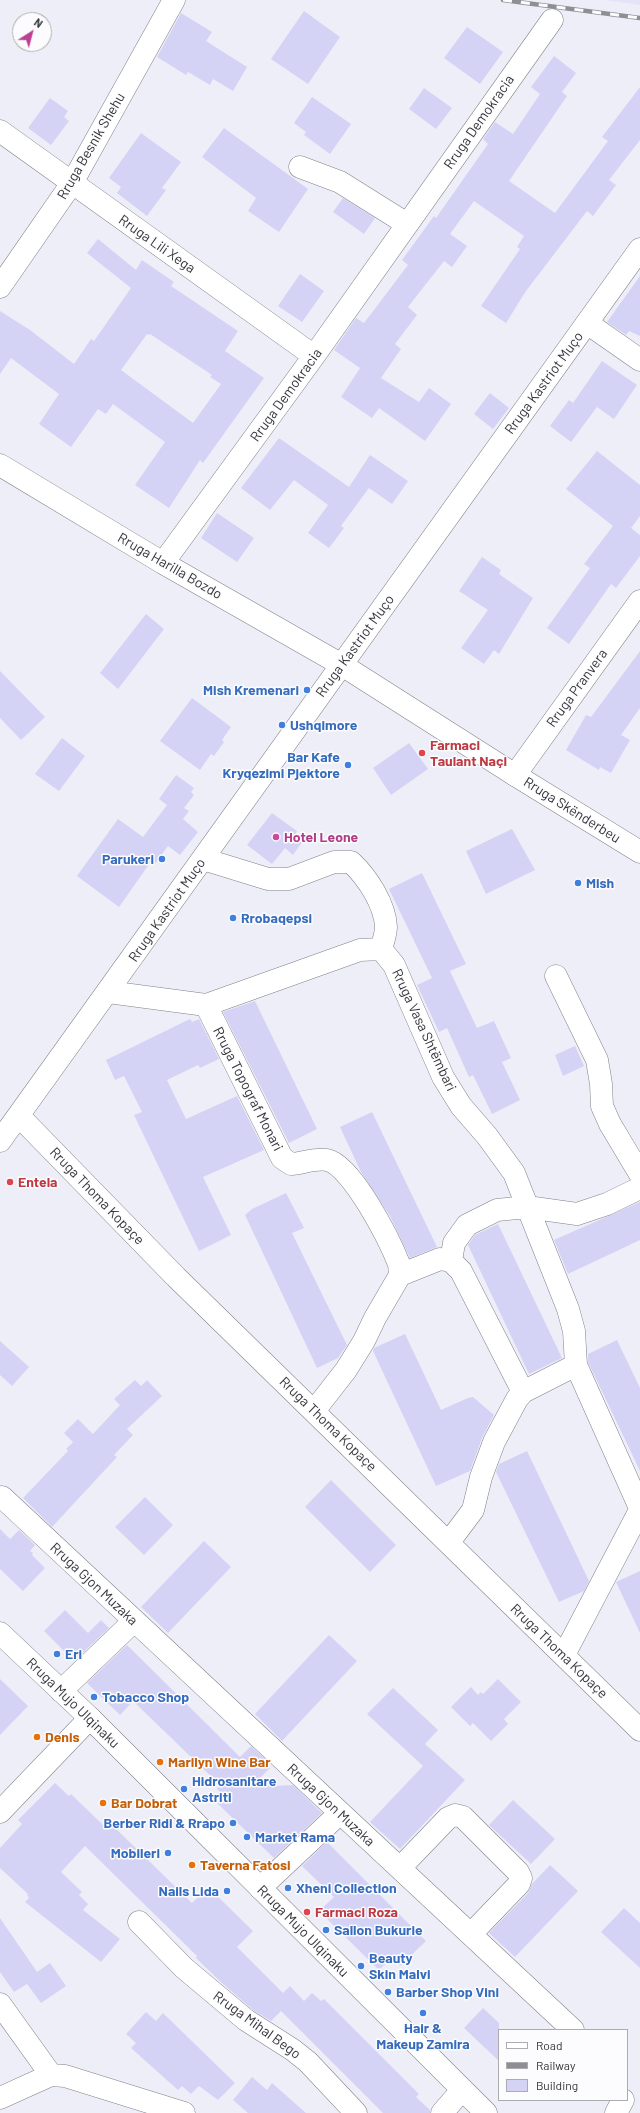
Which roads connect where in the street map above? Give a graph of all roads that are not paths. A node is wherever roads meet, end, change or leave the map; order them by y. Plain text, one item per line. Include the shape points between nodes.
1 (174, 0) edge
2 (552, 20) dead end
3 (0, 131) edge
4 (300, 167) dead end
5 (72, 183) junction
6 (407, 224) junction
7 (640, 249) edge
8 (0, 287) edge
9 (587, 323) junction
10 (314, 356) junction
11 (640, 360) edge
12 (0, 465) edge
13 (163, 564) junction
14 (640, 601) edge
15 (342, 664) junction
16 (515, 775) junction
17 (640, 852) edge
18 (203, 859) junction
19 (381, 949) junction
20 (556, 976) dead end
21 (108, 992) junction
22 (206, 1005) junction
23 (18, 1116) junction
24 (0, 1141) edge
25 (640, 1174) edge
26 (640, 1188) edge
27 (527, 1207) junction
28 (451, 1262) junction
29 (400, 1275) junction
30 (576, 1365) junction
31 (523, 1392) junction
32 (314, 1411) junction
33 (2, 1498) dead end
34 (640, 1509) edge
35 (449, 1542) junction
36 (134, 1621) junction
37 (0, 1633) edge
38 (564, 1655) junction
39 (61, 1690) junction
40 (90, 1718) junction
41 (640, 1730) edge
42 (0, 1812) edge
43 (340, 1813) junction
44 (400, 1868) junction
45 (260, 1888) junction
46 (138, 1922) dead end
47 (471, 1934) junction
48 (0, 2004) edge
49 (572, 2029) edge
50 (51, 2075) junction
51 (462, 2090) junction
52 (0, 2098) edge
53 (622, 2101) edge
54 (184, 2113) edge
55 (356, 2113) edge
56 (442, 2113) edge
57 (486, 2113) edge
58 (616, 2113) edge

1 - 5 street, Rruga Besnik Shehu
2 - 6 street, Rruga Demokracia
3 - 5 street, Rruga Lili Xega
4 - 6 street via 340,182
5 - 8 street, Rruga Besnik Shehu
5 - 10 street, Rruga Lili Xega
6 - 10 street, Rruga Demokracia
7 - 9 street, Rruga Kastriot Muço
9 - 11 street
9 - 15 street, Rruga Kastriot Muço
10 - 13 street, Rruga Demokracia
12 - 13 street, Rruga Harilla Bozdo
13 - 15 street, Rruga Harilla Bozdo
14 - 16 street, Rruga Pranvera
15 - 16 street, Rruga Skënderbeu
15 - 18 street, Rruga Kastriot Muço
16 - 17 street, Rruga Skënderbeu
18 - 19 street via 268,880 289,879 334,862 351,862 363,874 383,911 386,928
18 - 21 street, Rruga Kastriot Muço
19 - 22 street via 360,950
19 - 27 street, Rruga Vasa Shtëmbari via 394,965 443,1077 461,1106 514,1173
20 - 25 street via 597,1060 602,1106
21 - 22 street
21 - 23 street, Rruga Kastriot Muço
22 - 29 street, Rruga Topograf Monari via 282,1158 291,1164 315,1159 329,1160 345,1172 372,1211 399,1264
23 - 24 street, Rruga Kastriot Muço
23 - 32 street, Rruga Thoma Kopaçe via 100,1201
26 - 27 street via 607,1204 577,1214
27 - 28 street via 497,1210 467,1225 454,1243
27 - 30 street, Rruga Vasa Shtëmbari via 568,1309 574,1331
28 - 29 street via 440,1259
28 - 31 street via 461,1271
29 - 32 street via 346,1370
30 - 31 street
30 - 34 street, Rruga Vasa Shtëmbari
31 - 35 street via 494,1442 473,1510
32 - 35 street, Rruga Thoma Kopaçe
33 - 36 street, Rruga Gjon Muzaka
34 - 38 street, Rruga Vasa Shtëmbari
35 - 38 street, Rruga Thoma Kopaçe
36 - 39 street
36 - 43 street, Rruga Gjon Muzaka
37 - 39 street, Rruga Mujo Ulqinaku
38 - 41 street, Rruga Thoma Kopaçe
39 - 40 street, Rruga Mujo Ulqinaku
40 - 42 street
40 - 45 street, Rruga Mujo Ulqinaku
43 - 44 street, Rruga Gjon Muzaka
43 - 45 street
44 - 47 street, Rruga Gjon Muzaka
44 - 47 street via 448,1818 454,1815 463,1817 521,1878 519,1884
45 - 51 street, Rruga Mujo Ulqinaku
46 - 55 street, Rruga Mihal Bego via 184,1968 246,2020 308,2062
47 - 49 street, Rruga Gjon Muzaka
48 - 50 street
50 - 52 street
50 - 54 street via 83,2081
51 - 56 street
51 - 57 street, Rruga Mujo Ulqinaku
53 - 58 street

